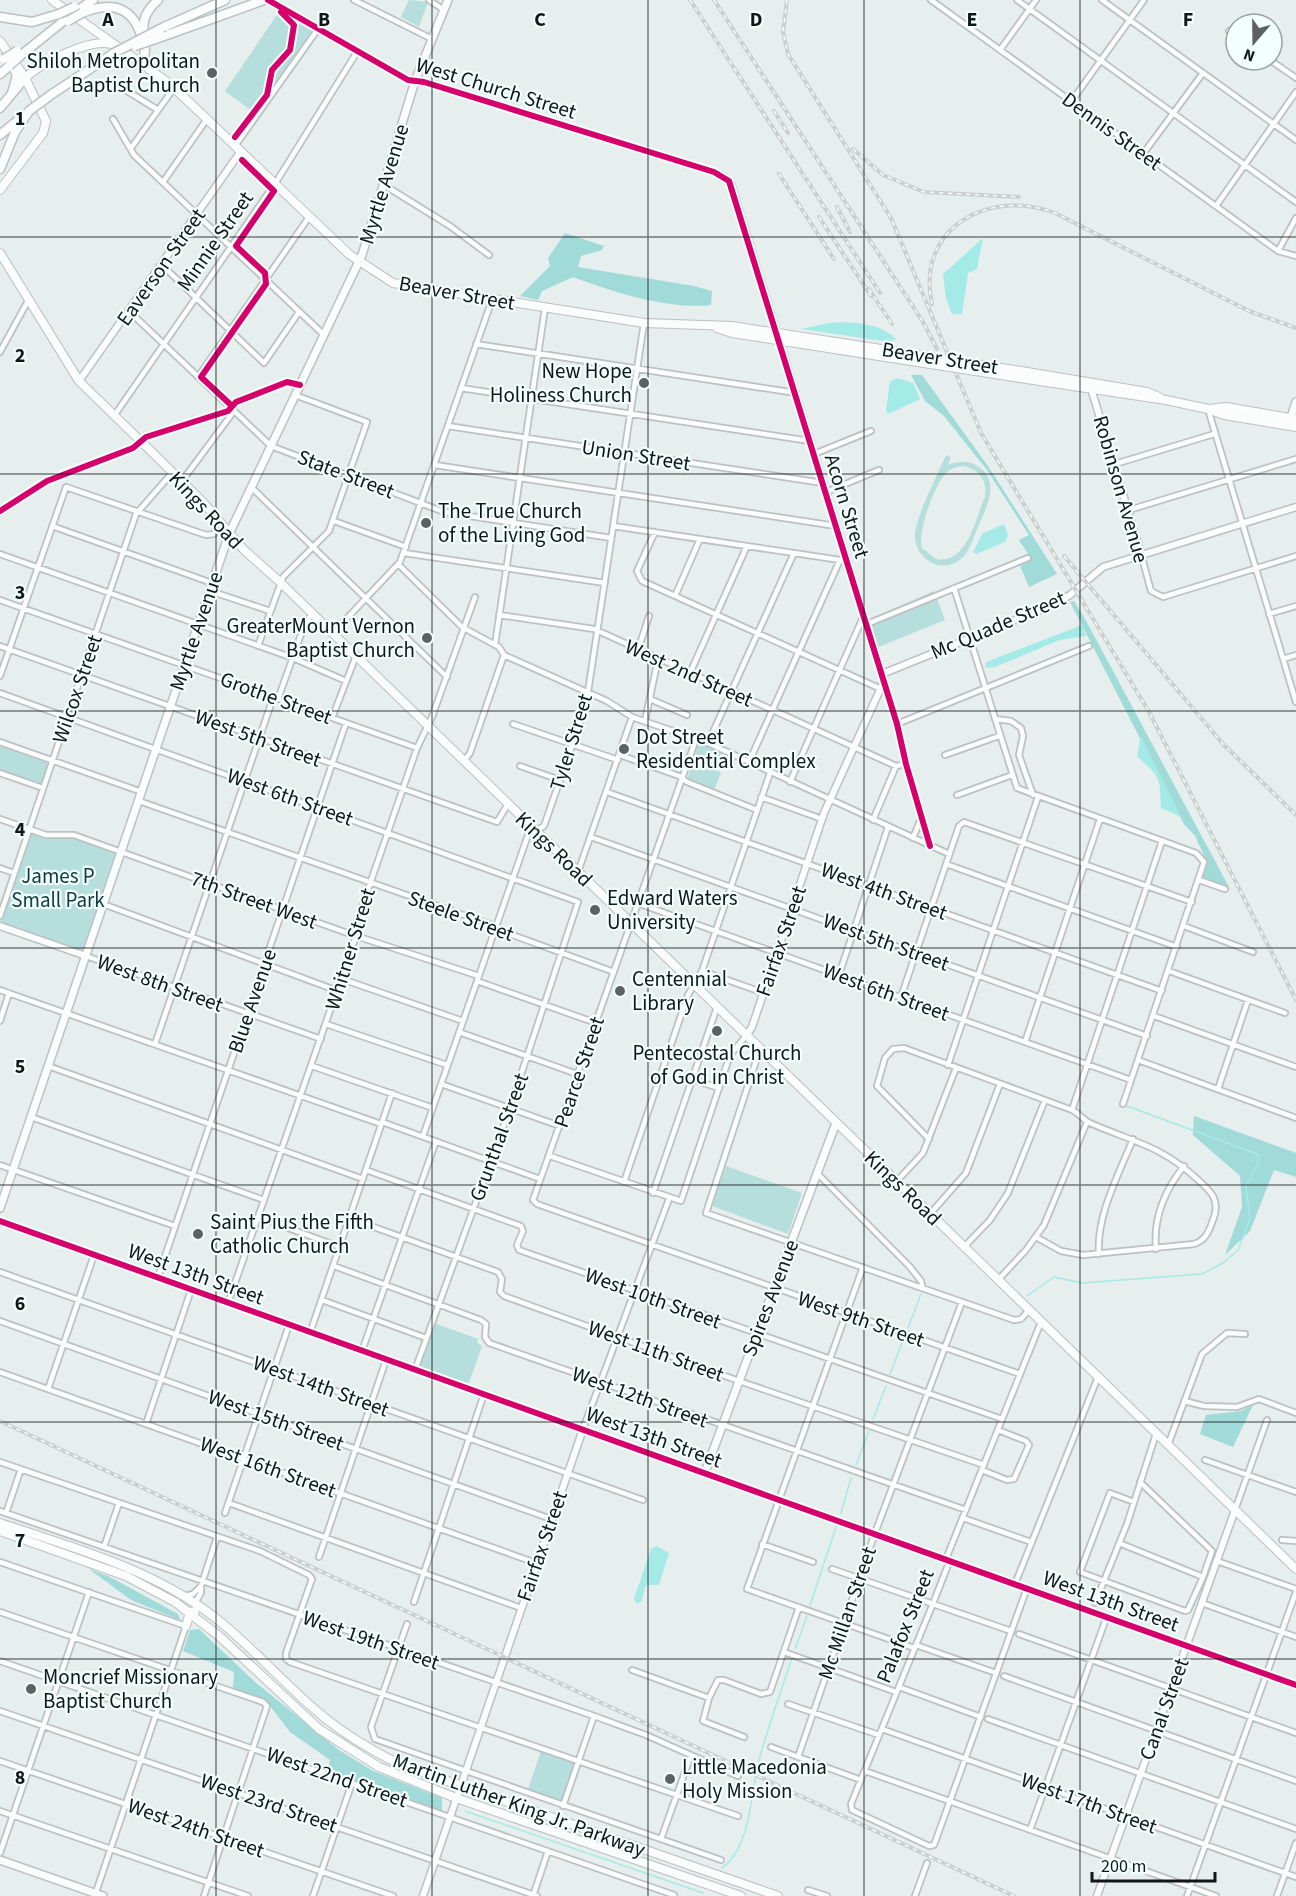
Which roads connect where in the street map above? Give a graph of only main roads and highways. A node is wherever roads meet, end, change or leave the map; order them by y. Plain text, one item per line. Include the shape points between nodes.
1 (52, 0) edge
2 (91, 0) edge
3 (158, 0) edge
4 (225, 0) edge
5 (268, 0) edge
6 (448, 0) edge
7 (78, 10) junction
8 (0, 17) edge
9 (64, 18) junction
10 (164, 31) junction
11 (0, 41) edge
12 (143, 42) junction
13 (112, 52) junction
14 (19, 53) junction
15 (5, 60) edge
16 (143, 65) junction
17 (0, 74) edge
18 (26, 78) junction
19 (12, 93) junction
20 (0, 108) edge
21 (29, 111) junction
22 (0, 135) edge
23 (0, 169) edge
24 (0, 190) edge
25 (0, 246) edge
26 (0, 253) edge
27 (359, 263) junction
28 (10, 267) junction
29 (1296, 402) edge
30 (1293, 422) edge
31 (229, 534) junction
32 (836, 1123) junction
33 (0, 1208) edge
34 (705, 1473) road end
35 (0, 1523) edge
36 (0, 1532) edge
37 (1296, 1569) edge
38 (142, 1584) junction
39 (195, 1603) junction
40 (190, 1612) junction
41 (205, 1623) junction
42 (223, 1624) junction
43 (0, 1860) edge
44 (95, 1895) edge
45 (103, 1896) edge
46 (741, 1896) edge
47 (778, 1896) edge

1 - 13 main road, Beaver Street
2 - 7 highway
3 - 12 highway via 144,19
4 - 10 highway
5 - 10 highway
6 - 27 main road, Myrtle Avenue via 415,81
7 - 9 highway, bridge
7 - 12 highway via 103,5 120,8 134,19
8 - 9 highway via 32,22
9 - 14 highway
9 - 14 highway
10 - 13 highway, bridge
11 - 15 main road
12 - 16 highway
13 - 16 main road, Beaver Street
13 - 18 main road via 104,42 89,44
13 - 21 highway, bridge
14 - 15 highway, bridge
15 - 17 highway
15 - 18 main road
15 - 19 highway via 17,76
16 - 27 main road, Beaver Street via 174,88
18 - 19 highway
18 - 24 main road via 45,114 46,127
19 - 20 highway
21 - 22 highway
21 - 23 highway
25 - 28 main road
26 - 28 main road, Kings Road
27 - 30 main road, Beaver Street, bridge via 402,286 644,323 732,326 778,337 1090,386 1224,415
27 - 31 main road, Myrtle Avenue
28 - 31 main road, Kings Road via 79,381 209,509
29 - 30 main road
31 - 32 main road, Kings Road
31 - 33 main road, Myrtle Avenue
32 - 34 main road, Spires Avenue
32 - 37 main road, Kings Road
35 - 39 main road, Martin Luther King Jr. Parkway via 119,1564
36 - 38 main road, Martin Luther King Jr. Parkway
38 - 39 main road via 186,1603
38 - 40 main road, Martin Luther King Jr. Parkway
39 - 42 main road, Martin Luther King Jr. Parkway
40 - 41 main road, Martin Luther King Jr. Parkway
40 - 41 main road via 186,1626
40 - 42 main road
41 - 46 main road, Martin Luther King Jr. Parkway via 305,1717 333,1739 391,1773
42 - 47 main road, Martin Luther King Jr. Parkway via 338,1728 399,1764
43 - 44 main road
44 - 45 main road

